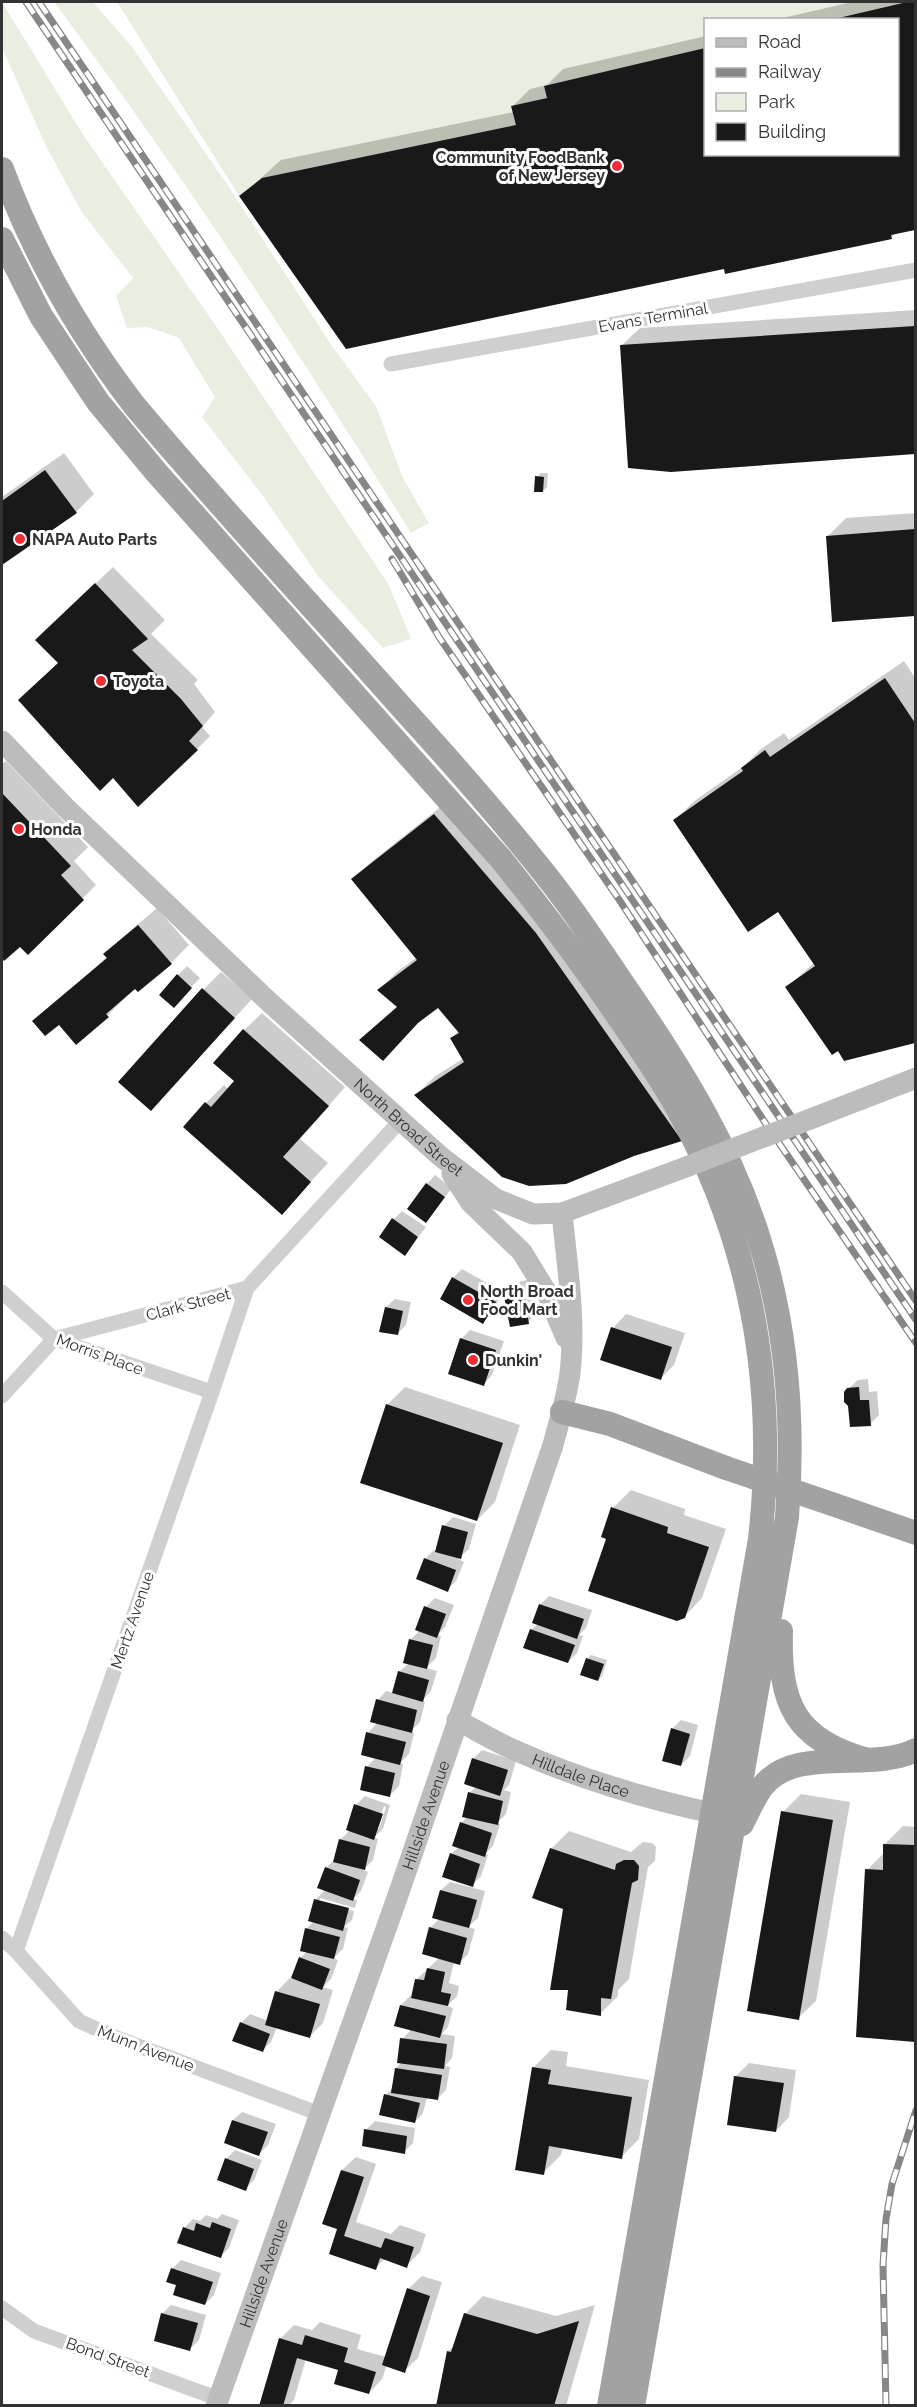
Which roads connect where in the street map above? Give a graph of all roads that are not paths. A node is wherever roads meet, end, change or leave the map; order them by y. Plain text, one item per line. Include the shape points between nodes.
1 (2, 169) edge
2 (2, 239) edge
3 (915, 270) edge
4 (391, 364) dead end
5 (2, 741) edge
6 (915, 1078) edge
7 (400, 1121) junction
8 (440, 1156) junction
9 (562, 1213) junction
10 (247, 1288) junction
11 (2, 1292) edge
12 (54, 1339) junction
13 (571, 1355) junction
14 (212, 1392) junction
15 (2, 1396) edge
16 (562, 1412) junction
17 (915, 1533) edge
18 (783, 1546) junction
19 (457, 1720) junction
20 (915, 1750) edge
21 (868, 1760) junction
22 (713, 1813) junction
23 (731, 1845) junction
24 (2, 1938) edge
25 (16, 1951) junction
26 (320, 2114) junction
27 (2, 2308) edge
28 (217, 2402) edge
29 (609, 2406) edge
30 (633, 2406) edge

1 - 18 highway via 27,233 59,294 114,378 177,455 512,832 594,941 701,1104 754,1223 779,1318 790,1427 790,1488
2 - 22 highway via 47,326 105,411 544,912 643,1054 702,1157 745,1272 758,1336 766,1436 760,1539
3 - 4 street, Evans Terminal
5 - 7 main road, North Broad Street via 65,807 267,1000
6 - 9 main road, North Broad Street, bridge
7 - 8 main road, North Broad Street
7 - 10 street, Clark Street
8 - 9 main road, North Broad Street via 474,1185 505,1204 533,1214
8 - 13 main road via 471,1203 522,1252 547,1293
9 - 13 main road, Hillside Avenue
10 - 12 street, Clark Street
10 - 14 street, Mertz Avenue
11 - 12 street, Morris Place
12 - 14 street, Morris Place
12 - 15 street
13 - 16 main road, Hillside Avenue
14 - 25 street, Mertz Avenue
16 - 17 highway, bridge via 610,1424
16 - 19 main road, Hillside Avenue
18 - 21 highway via 780,1657 786,1695 801,1723 816,1737
18 - 23 highway
19 - 22 main road, Hilldale Place via 536,1759 649,1797
19 - 26 main road, Hillside Avenue
20 - 21 highway via 889,1759
21 - 23 highway via 783,1769 761,1789
22 - 29 highway
23 - 30 highway
24 - 25 street, Munn Avenue
25 - 26 street, Munn Avenue via 79,2021
26 - 28 main road, Hillside Avenue
27 - 28 street, Bond Street via 34,2331

